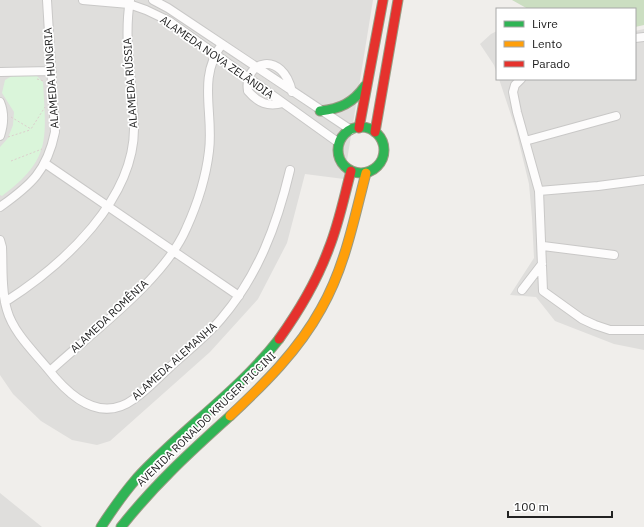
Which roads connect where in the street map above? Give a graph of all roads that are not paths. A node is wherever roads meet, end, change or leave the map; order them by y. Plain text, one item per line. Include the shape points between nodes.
1 (46, 0) edge
2 (83, 0) edge
3 (153, 0) edge
4 (383, 0) edge
5 (398, 0) edge
6 (130, 2) edge
7 (222, 44) junction
8 (215, 54) junction
9 (256, 67) junction
10 (52, 71) junction
11 (0, 72) edge
12 (248, 78) junction
13 (520, 80) edge
14 (367, 83) junction
15 (292, 92) junction
16 (0, 102) edge
17 (283, 103) junction
18 (320, 110) junction
19 (616, 116) dead end
20 (355, 129) junction
21 (375, 132) junction
22 (1, 134) edge
23 (525, 141) junction
24 (339, 143) junction
25 (46, 164) junction
26 (290, 170) dead end
27 (351, 171) junction
28 (366, 173) junction
29 (644, 180) edge
30 (539, 191) junction
31 (0, 207) edge
32 (108, 207) junction
33 (0, 240) edge
34 (542, 246) junction
35 (174, 251) junction
36 (614, 255) dead end
37 (542, 264) junction
38 (522, 290) dead end
39 (239, 296) junction
40 (5, 302) junction
41 (644, 330) edge
42 (50, 371) junction
43 (101, 527) edge
44 (121, 527) edge

1 - 10 street, ALAMEDA HUNGRIA
2 - 6 street, ALAMEDA NOVA ZELÃNDIA
3 - 7 street, ALAMEDA NOVA ZELÃNDIA
4 - 14 main road
5 - 21 main road
6 - 8 street, ALAMEDA NOVA ZELÃNDIA via 169,21
6 - 32 street, ALAMEDA RÚSSIA via 127,34 134,125 133,146 118,191
7 - 8 street, ALAMEDA ROMÊNIA
7 - 9 street, ALAMEDA NOVA ZELÃNDIA
8 - 12 street, ALAMEDA NOVA ZELÃNDIA
8 - 35 street, ALAMEDA ROMÊNIA via 210,66 208,84 208,157 202,185 186,230
9 - 12 street
9 - 15 street, ALAMEDA NOVA ZELÃNDIA
9 - 15 street via 273,64 279,68 289,80
10 - 11 street
10 - 25 street, ALAMEDA HUNGRIA via 55,132
12 - 17 street, ALAMEDA NOVA ZELÃNDIA
12 - 17 street via 248,91 253,97 266,105
13 - 23 street via 513,92
14 - 18 main road via 351,103 343,107
14 - 20 main road
15 - 18 street, ALAMEDA NOVA ZELÃNDIA
16 - 22 street via 4,112
17 - 24 street, ALAMEDA NOVA ZELÃNDIA
18 - 20 street, ALAMEDA NOVA ZELÃNDIA
19 - 23 street
20 - 21 main road
20 - 24 main road
21 - 28 main road via 383,144 384,152 378,165
23 - 30 street
24 - 27 main road via 340,159
25 - 31 street, ALAMEDA HUNGRIA via 22,192
25 - 32 street
26 - 39 street, ALAMEDA ALEMANHA via 281,209 269,241 253,275
27 - 28 main road
27 - 43 main road, AVENIDA RONALDO KRUGER PICCINI via 329,249 308,296 290,325 270,351 238,384 157,457 122,496
28 - 44 main road, AVENIDA RONALDO KRUGER PICCINI via 347,246 336,275 320,310 297,346 264,383 156,483
29 - 30 street
30 - 34 street
32 - 35 street
32 - 40 street, ALAMEDA RÚSSIA via 84,237 48,270
33 - 40 street, ALAMEDA ALEMANHA
34 - 36 street
34 - 37 street
35 - 39 street
35 - 42 street, ALAMEDA ROMÊNIA via 123,306
37 - 38 street
37 - 41 street via 543,291 582,319 610,330
39 - 42 street, ALAMEDA ALEMANHA via 193,347 134,400 118,407 102,409 77,399 65,390
40 - 42 street, ALAMEDA ALEMANHA via 15,328

